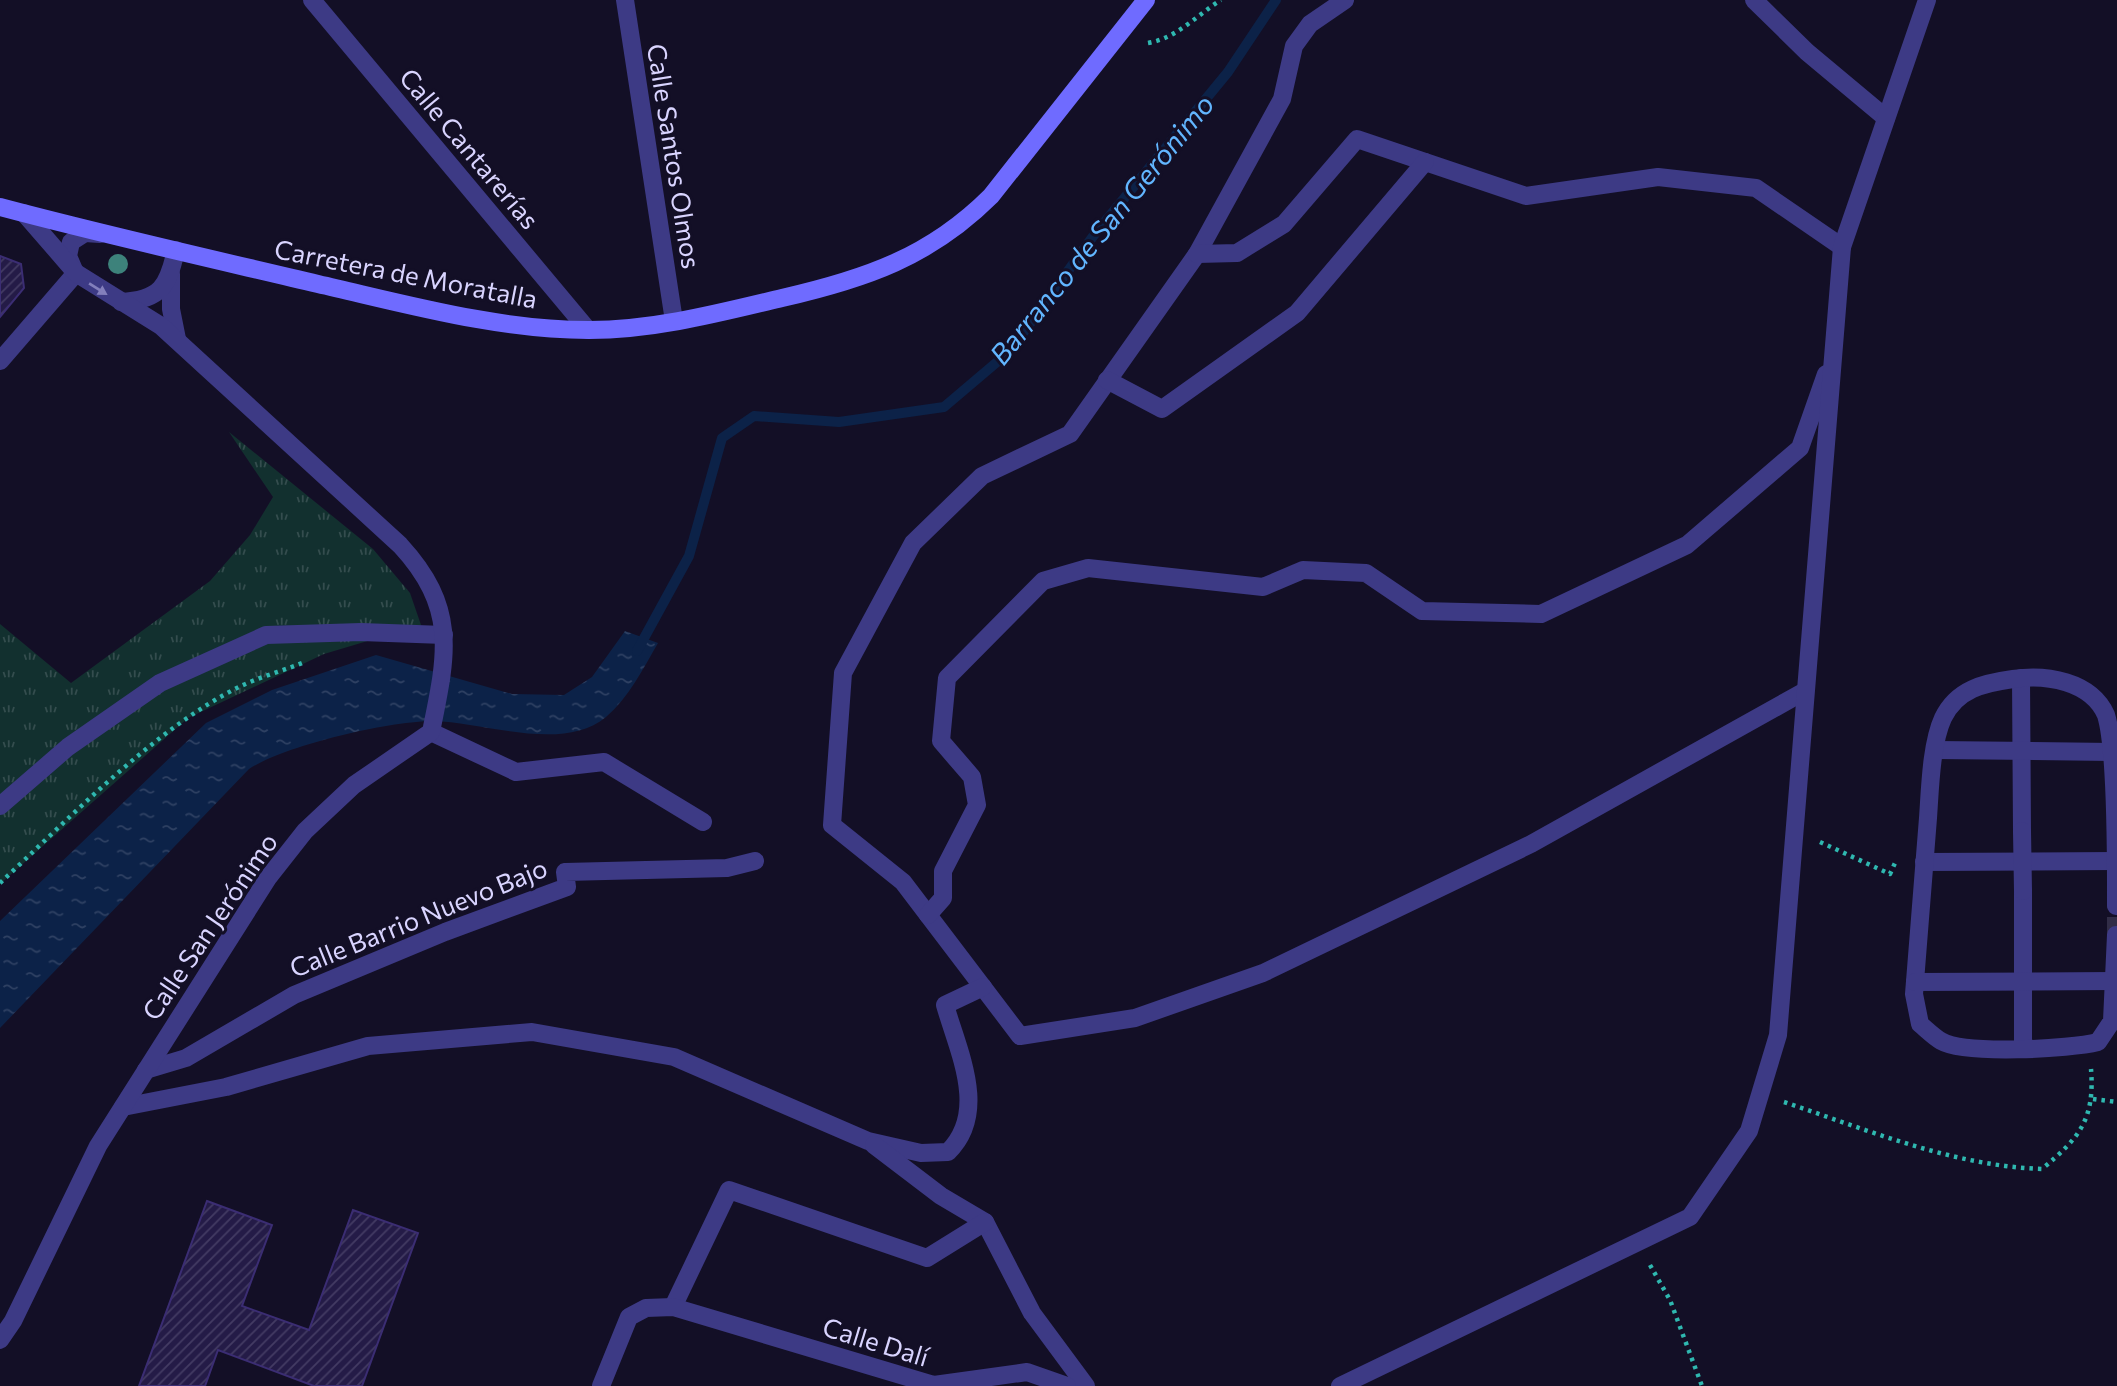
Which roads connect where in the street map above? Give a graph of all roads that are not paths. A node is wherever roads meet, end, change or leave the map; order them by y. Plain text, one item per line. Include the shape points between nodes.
1 (312, 0) edge
2 (625, 0) edge
3 (1146, 0) edge
4 (1345, 0) edge
5 (1754, 0) edge
6 (1927, 0) edge
7 (1886, 118) junction
8 (1425, 162) junction
9 (0, 206) edge
10 (24, 213) junction
11 (110, 235) junction
12 (1842, 247) junction
13 (176, 250) junction
14 (1198, 254) junction
15 (171, 272) junction
16 (76, 273) junction
17 (121, 302) junction
18 (674, 321) junction
19 (588, 330) junction
20 (177, 340) junction
21 (1834, 351) junction
22 (0, 361) edge
23 (1107, 380) junction
24 (444, 635) junction
25 (2021, 678) junction
26 (1805, 691) junction
27 (432, 727) junction
28 (1936, 750) junction
29 (2022, 750) junction
30 (2113, 752) junction
31 (0, 806) edge
32 (703, 822) dead end
33 (755, 861) dead end
34 (2116, 861) edge
35 (1924, 862) junction
36 (2116, 906) edge
37 (928, 915) junction
38 (2116, 935) edge
39 (2023, 981) junction
40 (2115, 981) junction
41 (1915, 982) junction
42 (983, 987) junction
43 (2023, 1048) junction
44 (146, 1070) junction
45 (122, 1107) junction
46 (868, 1141) junction
47 (985, 1222) junction
48 (673, 1307) junction
49 (6, 1315) edge
50 (0, 1340) edge
51 (601, 1386) edge
52 (1067, 1386) edge
53 (1086, 1386) edge
54 (1340, 1386) edge

1 - 19 street, Calle Cantarerías
2 - 18 street, Calle Santos Olmos
3 - 18 main road, Carretera de Moratalla via 991,196 952,231 886,268 841,284
4 - 14 street via 1310,24 1294,47 1282,99
5 - 7 street
6 - 7 street
7 - 12 street
8 - 12 street via 1526,196 1658,177 1756,188
8 - 14 street via 1357,139 1284,224 1237,253
8 - 23 street via 1297,313 1162,409
9 - 10 main road, Carretera de Moratalla
10 - 11 main road, Carretera de Moratalla
10 - 16 street
11 - 13 main road, Carretera de Moratalla
11 - 16 street via 74,237 68,256
12 - 21 street
13 - 15 street
13 - 19 main road, Carretera de Moratalla via 454,314
14 - 23 street
15 - 17 street via 159,293
15 - 20 street
16 -> 17 street
16 - 22 street
17 - 20 street via 144,313
18 - 19 main road, Carretera de Moratalla
20 - 24 street via 413,559 436,594
21 - 26 street
21 - 37 street via 1800,448 1687,545 1541,614 1422,611 1366,573 1303,570 1263,587 1088,568 1043,581 947,678 941,741 972,777 977,805 943,871 943,898
23 - 37 street via 1070,434 982,476 913,543 843,673 832,825 903,882
24 - 27 street
24 - 31 street via 266,635 160,683 68,747
25 - 28 street via 1984,683 1957,697 1942,720
25 - 29 street
25 - 30 street via 2069,682 2090,693 2106,714
26 - 42 street via 1531,844 1263,974 1135,1018 1020,1036
26 - 54 street via 1778,1035 1749,1131 1690,1217
27 - 32 street via 516,772 604,762
27 - 44 street, Calle San Jerónimo via 354,785 305,831 268,878
28 - 29 street
28 - 35 street
29 - 30 street
29 - 39 street, bridge
30 - 34 street
33 - 44 street, Calle Barrio Nuevo Bajo via 727,868 565,872 567,887 294,995 186,1058
34 - 35 street
34 - 36 street
35 - 41 street
37 - 42 street
38 - 40 street
39 - 40 street
39 - 41 street
39 - 43 street
40 - 43 street via 2112,1021 2098,1042 2076,1048
41 - 43 street via 1920,1024 1943,1042 1976,1048
42 - 46 street via 945,1005 968,1084 970,1115 960,1140 948,1152 921,1153
44 - 45 street, Calle San Jerónimo
45 - 46 street via 226,1087 368,1046 532,1032 674,1058
45 - 49 street, Calle San Jerónimo
46 - 47 street via 941,1196
47 - 48 street via 927,1258 729,1190
47 - 53 street via 1032,1313
48 - 51 street via 646,1308 629,1317
48 - 52 street, Calle Dalí via 934,1385 1027,1372
49 - 50 street, Calle San Jerónimo

